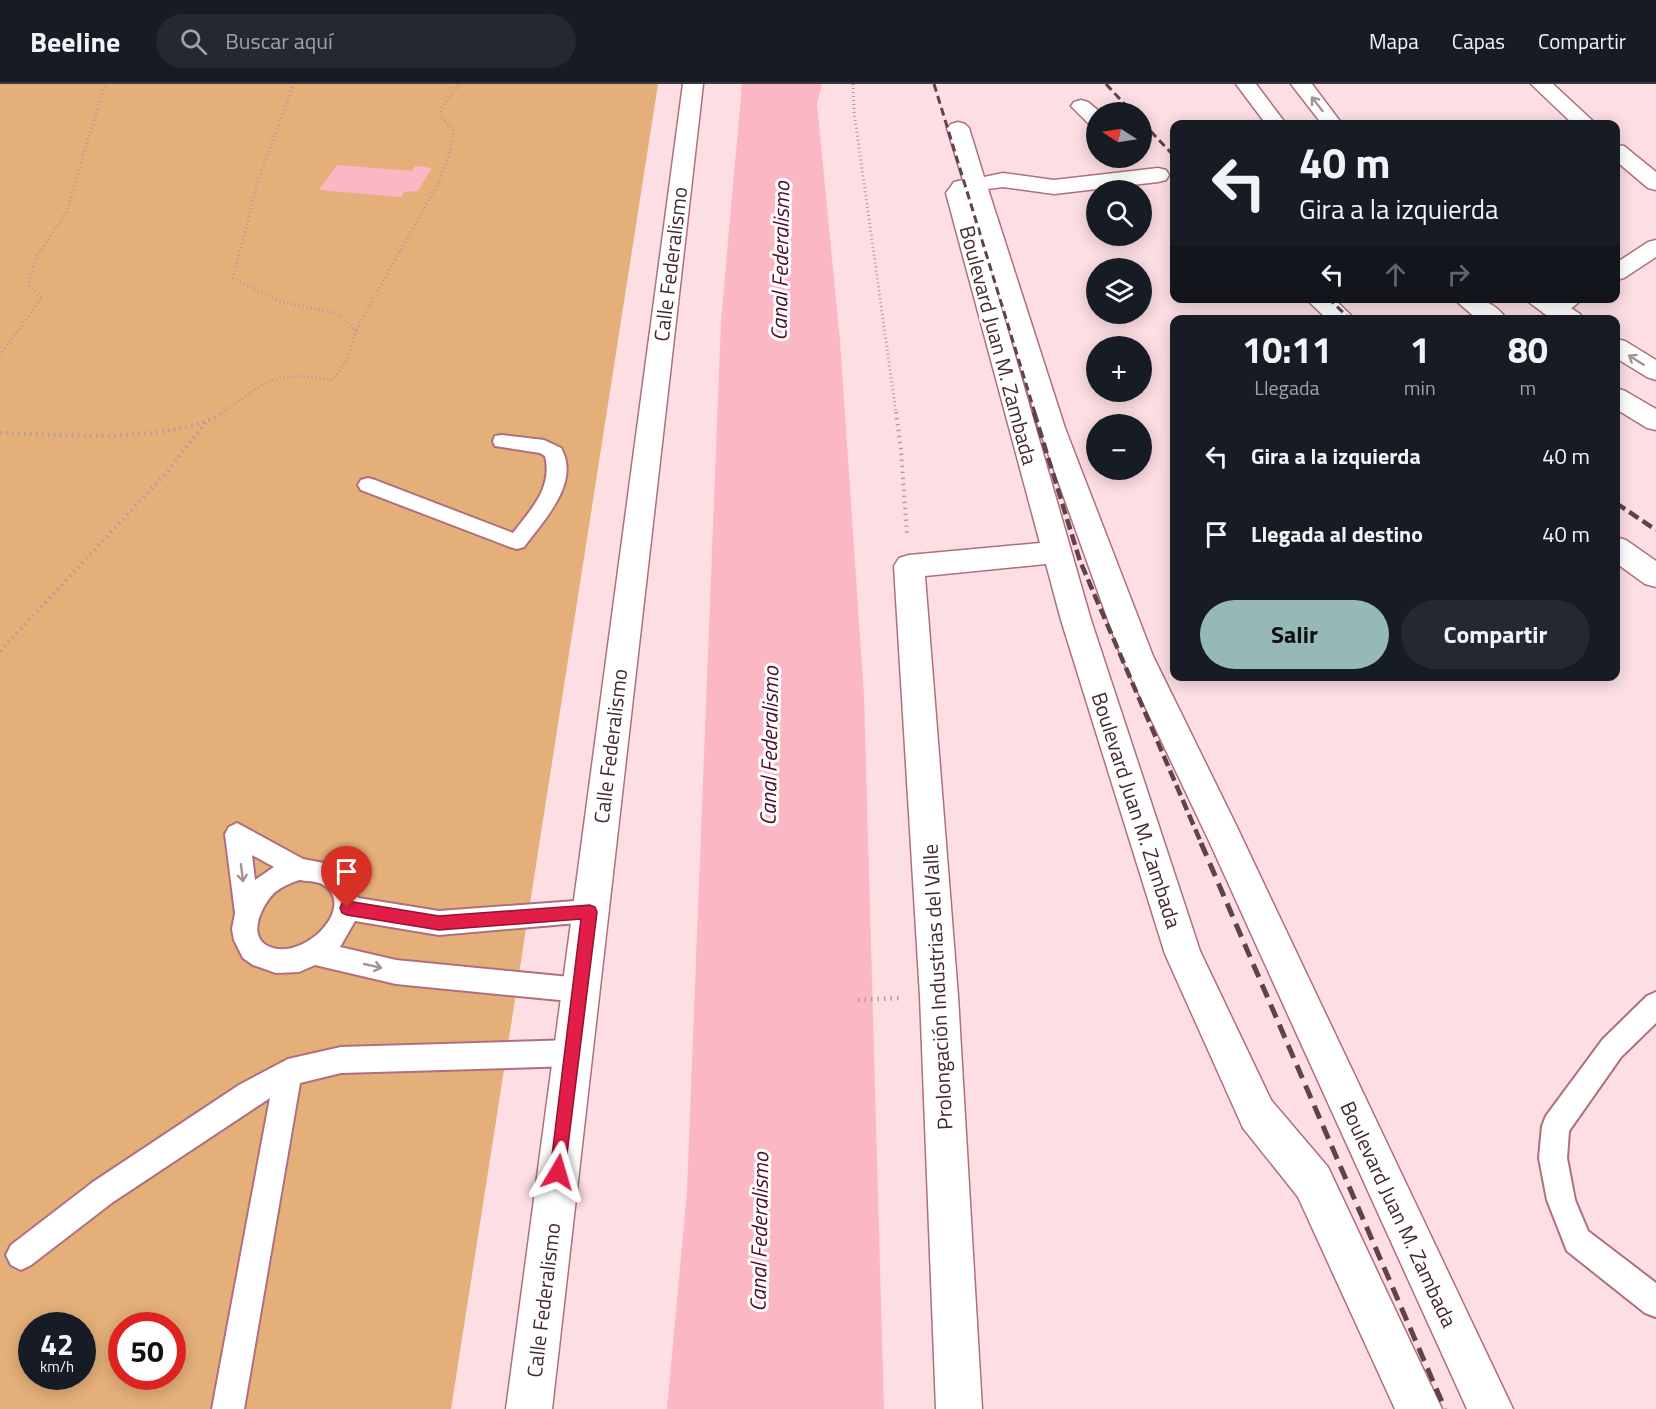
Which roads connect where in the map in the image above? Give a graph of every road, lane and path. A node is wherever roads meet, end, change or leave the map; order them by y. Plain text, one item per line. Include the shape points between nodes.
1 (105, 84) edge
2 (294, 84) edge
3 (459, 84) edge
4 (693, 84) edge
5 (853, 84) edge
6 (1246, 84) edge
7 (1301, 84) edge
8 (1541, 84) edge
9 (1273, 120) edge
10 (1329, 120) edge
11 (1581, 120) edge
12 (958, 128) dead end
13 (1620, 154) edge
14 (1151, 168) edge
15 (1166, 181) edge
16 (1656, 183) edge
17 (976, 185) junction
18 (1656, 247) edge
19 (1620, 270) edge
20 (1323, 303) edge
21 (1472, 303) edge
22 (1338, 315) edge
23 (1488, 315) edge
24 (356, 330) junction
25 (1620, 349) edge
26 (0, 356) edge
27 (1656, 371) edge
28 (1620, 399) edge
29 (1656, 421) edge
30 (206, 422) junction
31 (0, 433) edge
32 (502, 441) dead end
33 (368, 485) dead end
34 (1620, 551) edge
35 (1056, 552) junction
36 (909, 566) junction
37 (1656, 576) edge
38 (0, 651) edge
39 (299, 869) junction
40 (347, 908) junction
41 (247, 912) junction
42 (590, 912) junction
43 (316, 953) junction
44 (580, 990) junction
45 (1656, 1005) edge
46 (573, 1053) junction
47 (288, 1072) junction
48 (21, 1255) dead end
49 (1656, 1302) edge
50 (228, 1409) edge
51 (529, 1409) edge
52 (959, 1409) edge
53 (1419, 1409) edge
54 (1490, 1409) edge

1 - 26 path via 66,213 38,256 28,284 42,298
2 - 24 path via 244,224 233,278 279,301 335,313
3 - 24 path via 441,109 440,116 454,130 440,180
4 - 42 street, Calle Federalismo
5 - 36 path via 901,450
6 - 9 street
10 -> 7 street
8 - 11 street
12 - 17 street, Boulevard Juan M. Zambada
13 - 16 street
14 - 15 street
15 - 17 street via 1054,187 1003,180
17 - 35 street, Boulevard Juan M. Zambada via 962,187 957,193
17 - 54 street, Boulevard Juan M. Zambada via 1052,428 1137,656
18 - 19 street
20 - 22 street
21 - 23 street
24 - 30 path via 347,360 333,380 294,375 269,380
27 -> 25 street
28 - 29 street
30 - 31 path via 151,432
30 - 38 path via 167,472
32 - 33 lane via 544,447 554,453 559,475 553,493 517,542
34 - 37 street
35 - 36 street
35 - 53 street, Boulevard Juan M. Zambada via 1184,954 1257,1114 1312,1182
36 - 52 street, Prolongación Industrias del Valle via 939,996
39 - 40 lane via 315,869 334,877 346,894
39 - 41 lane via 267,884
39 -> 41 lane via 237,834
40 - 42 lane via 439,923
40 - 43 lane via 333,938
41 - 43 lane via 244,927 247,942 255,953 284,962
42 - 44 street, Calle Federalismo
43 -> 44 lane via 396,972
44 - 46 street, Calle Federalismo
45 - 49 lane via 1612,1048 1556,1126 1553,1158 1561,1200 1577,1241
46 - 47 lane via 341,1060
46 - 51 street, Calle Federalismo
47 - 48 lane via 103,1192
47 - 50 lane

